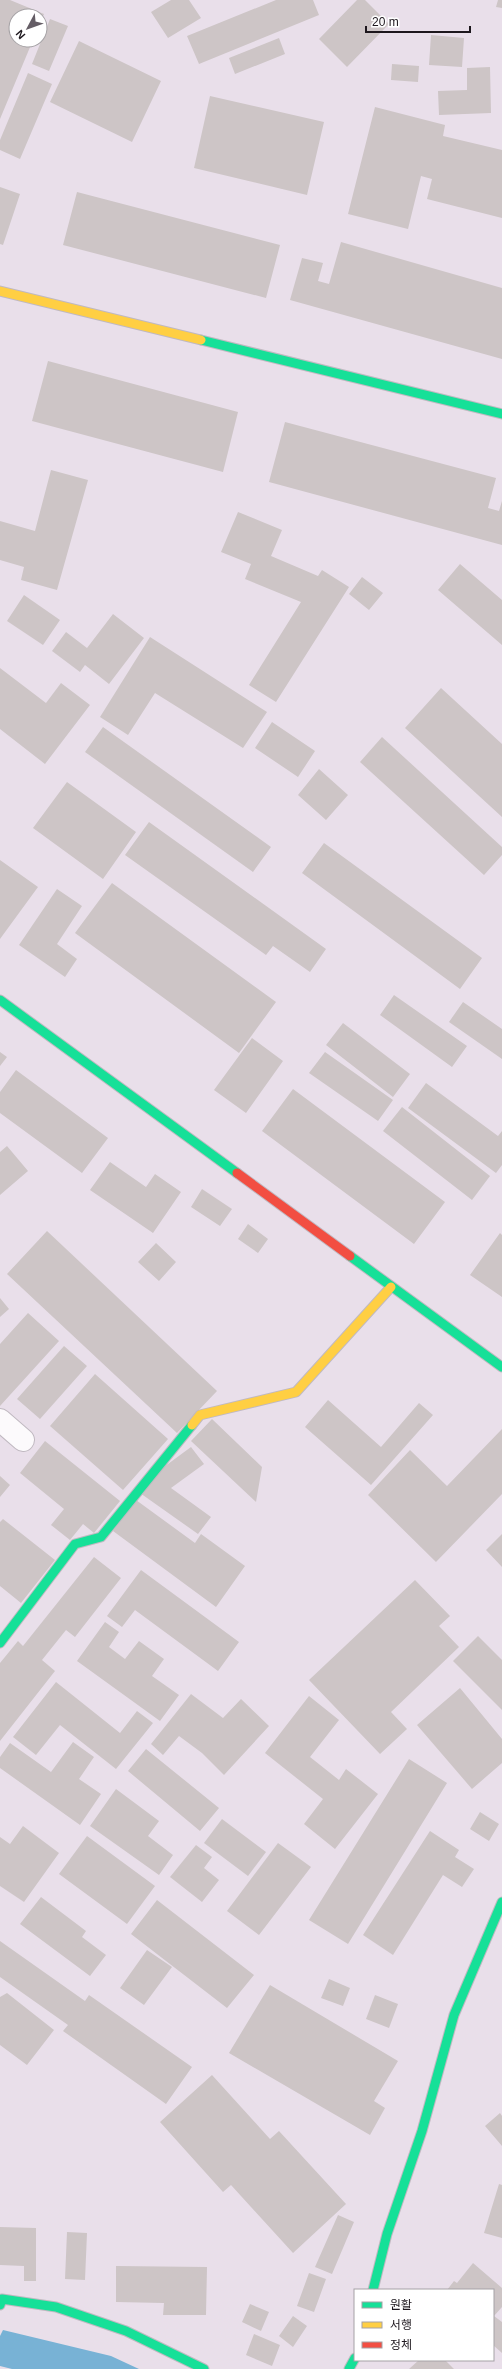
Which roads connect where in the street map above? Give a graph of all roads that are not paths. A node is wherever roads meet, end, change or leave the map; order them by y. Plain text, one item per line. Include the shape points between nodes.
1 (0, 291) edge
2 (502, 414) edge
3 (0, 1000) edge
4 (391, 1287) junction
5 (502, 1367) edge
6 (0, 1420) edge
7 (23, 1440) dead end
8 (0, 1643) edge
9 (502, 1902) edge
10 (372, 2289) edge
11 (1, 2301) edge
12 (354, 2360) edge
13 (204, 2369) edge
14 (349, 2369) edge

1 - 2 main road
3 - 4 main road
4 - 5 main road
4 - 8 main road via 296,1392 200,1415 101,1537 75,1544
6 - 7 street
9 - 10 main road via 454,2015 422,2131 387,2234
11 - 13 main road via 56,2307 126,2331
12 - 14 main road

